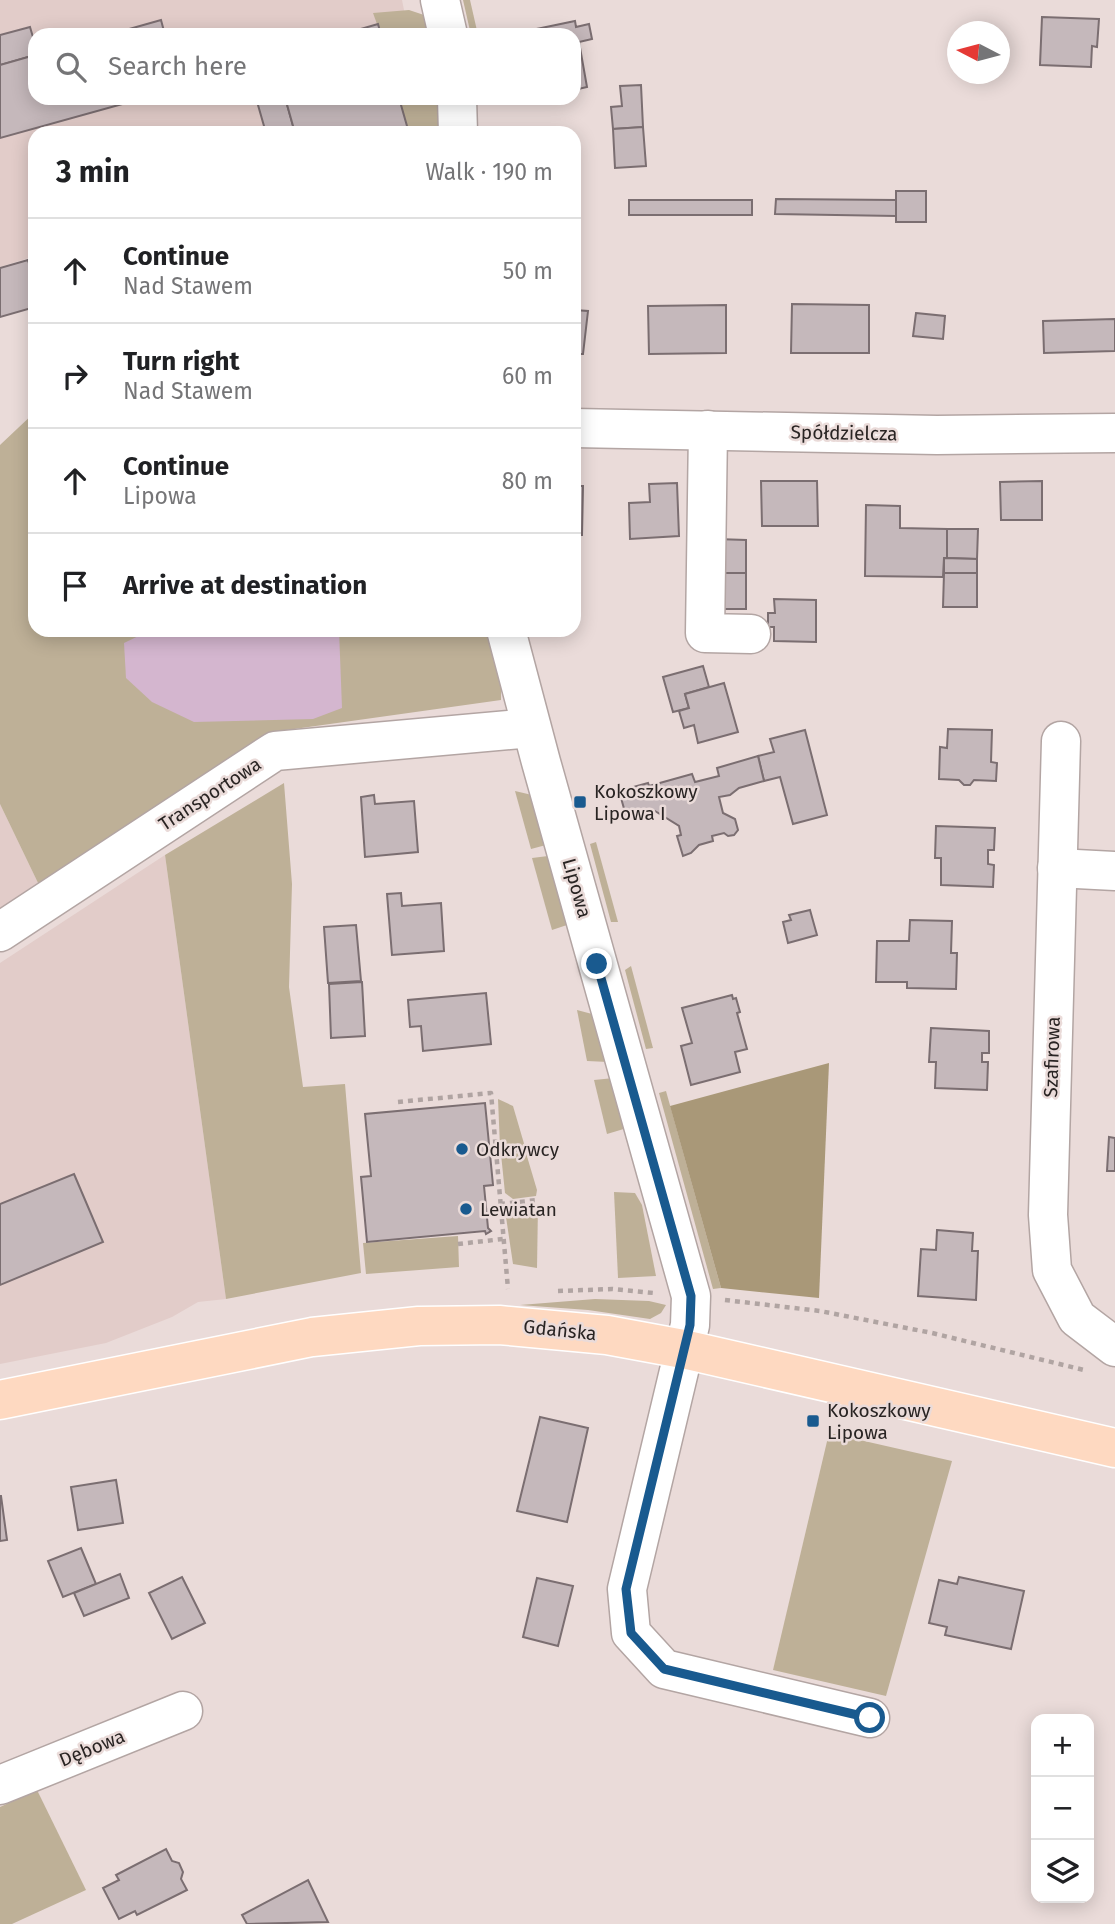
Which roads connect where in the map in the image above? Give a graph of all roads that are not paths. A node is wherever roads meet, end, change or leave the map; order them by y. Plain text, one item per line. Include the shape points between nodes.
1 (440, 0) edge
2 (446, 28) edge
3 (457, 105) edge
4 (458, 126) edge
5 (581, 428) edge
6 (708, 430) junction
7 (1115, 433) edge
8 (751, 634) dead end
9 (508, 637) edge
10 (531, 728) junction
11 (1061, 741) dead end
12 (1057, 868) junction
13 (1115, 871) edge
14 (0, 932) edge
15 (683, 1349) junction
16 (1102, 1359) edge
17 (0, 1400) edge
18 (1115, 1448) edge
19 (183, 1712) dead end
20 (870, 1718) dead end
21 (0, 1785) edge

1 - 2 street
3 - 4 street
5 - 6 street, Spółdzielcza
6 - 7 street, Spółdzielcza
6 - 8 street via 705,633
9 - 10 street, Lipowa
10 - 14 street, Transportowa via 275,751
10 - 15 street, Lipowa via 691,1296
11 - 12 street, Szafirowa
12 - 13 street
12 - 16 street, Szafirowa via 1048,1215 1052,1270
15 - 17 main road, Gdańska via 553,1328 419,1326 265,1345
15 - 18 main road, Gdańska
15 - 20 street, Lipowa via 626,1589 631,1633 664,1669
19 - 21 street, Dębowa

